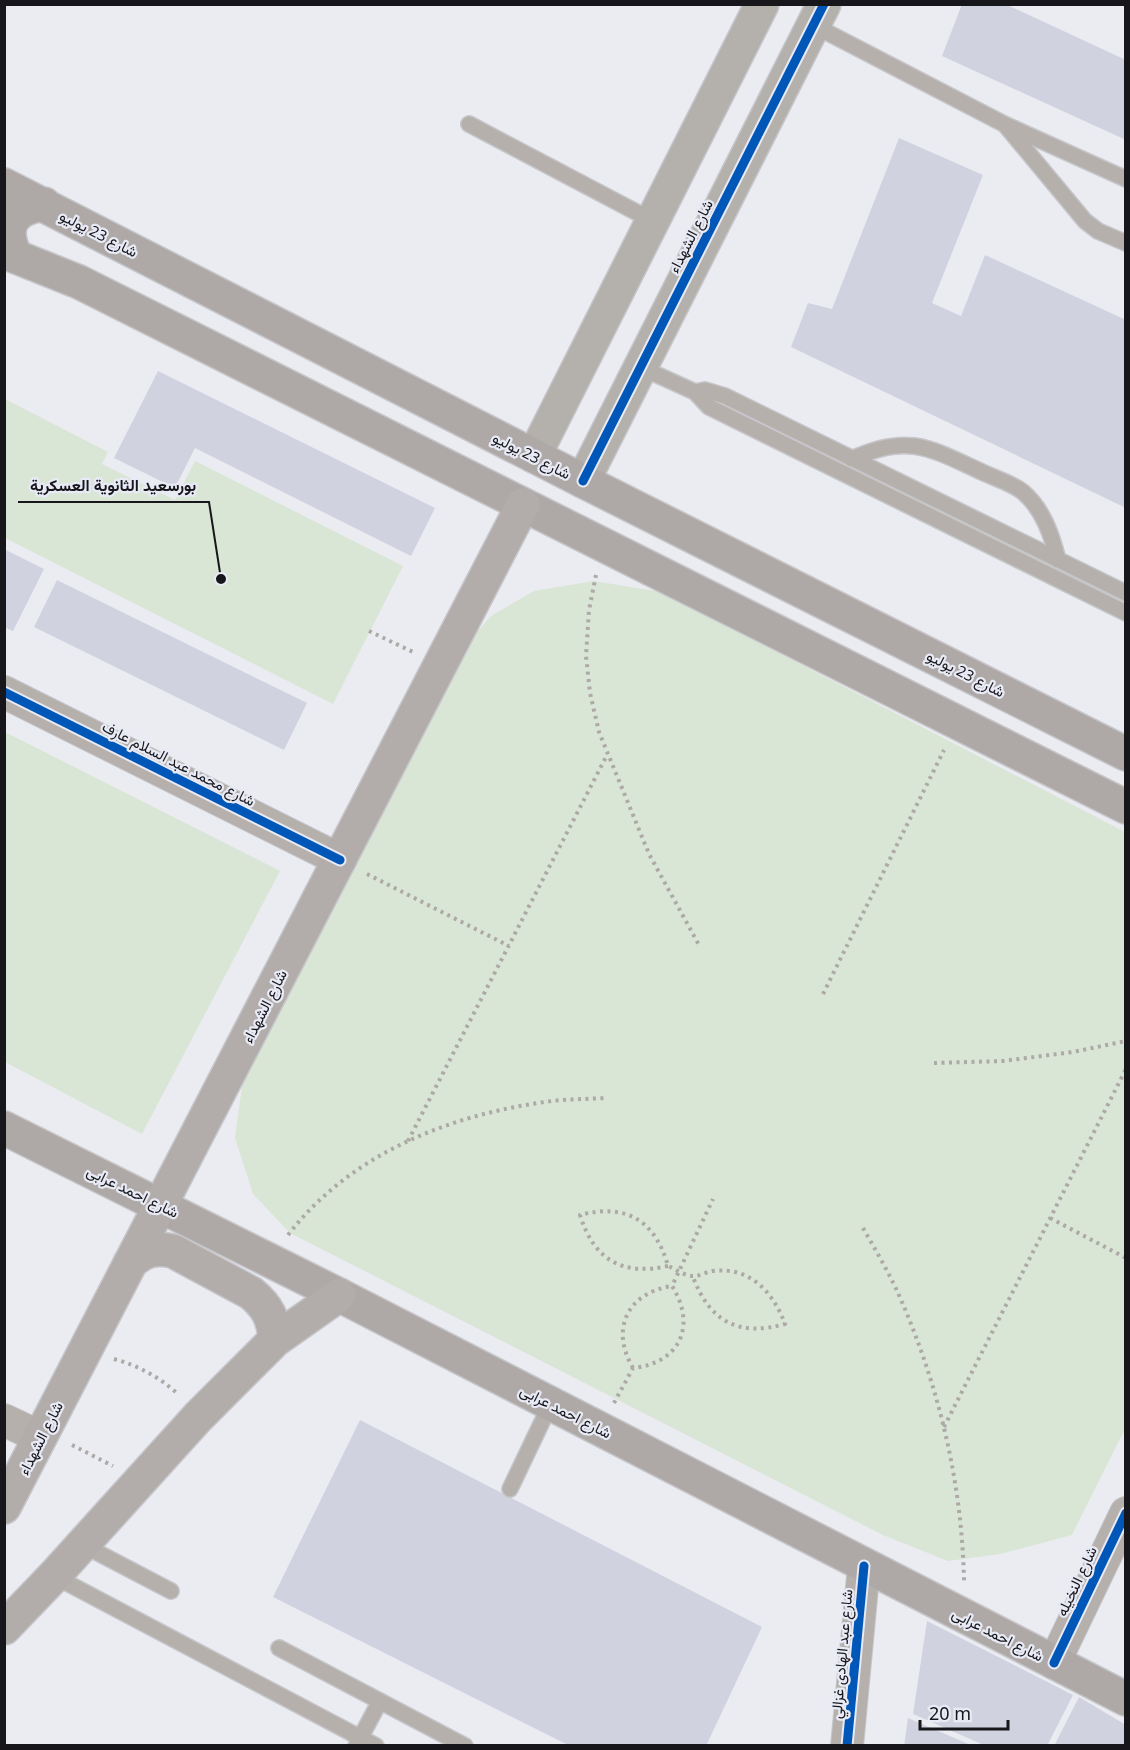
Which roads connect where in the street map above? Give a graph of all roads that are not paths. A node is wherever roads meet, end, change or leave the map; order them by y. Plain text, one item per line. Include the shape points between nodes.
1 (762, 4) edge
2 (819, 15) edge
3 (469, 124) dead end
4 (1004, 124) junction
5 (1125, 179) edge
6 (4, 184) edge
7 (44, 204) junction
8 (653, 221) junction
9 (1125, 243) edge
10 (10, 254) edge
11 (640, 367) junction
12 (695, 392) junction
13 (534, 456) junction
14 (852, 459) junction
15 (583, 481) junction
16 (523, 505) junction
17 (1058, 560) junction
18 (1125, 592) edge
19 (1125, 613) edge
20 (4, 692) edge
21 (1125, 753) edge
22 (1125, 807) edge
23 (340, 860) junction
24 (4, 1128) edge
25 (161, 1205) junction
26 (130, 1263) junction
27 (339, 1295) junction
28 (275, 1340) junction
29 (551, 1404) junction
30 (4, 1420) edge
31 (42, 1434) junction
32 (510, 1489) dead end
33 (4, 1507) edge
34 (1125, 1513) edge
35 (83, 1545) junction
36 (864, 1566) junction
37 (54, 1576) junction
38 (171, 1591) dead end
39 (4, 1628) edge
40 (279, 1648) dead end
41 (1054, 1663) junction
42 (1125, 1699) edge
43 (380, 1701) junction
44 (358, 1741) edge
45 (376, 1746) edge
46 (465, 1746) edge
47 (847, 1746) edge

1 - 8 street
2 - 4 lane
2 - 11 street, شارع الشهداء
3 - 8 lane
4 - 5 lane
4 - 9 lane via 1085,221
6 - 7 main road, شارع 23 يوليو
7 - 10 main road via 20,212 12,221
7 - 13 main road, شارع 23 يوليو
8 - 13 street
10 - 16 main road via 79,282
11 - 12 lane
11 - 15 street, شارع الشهداء
12 - 14 lane via 716,392
12 - 19 lane via 709,408
13 - 15 main road, شارع 23 يوليو
14 - 17 lane
14 - 17 lane via 890,446 931,448 1022,491 1046,523
15 - 21 main road, شارع 23 يوليو
16 - 22 main road
16 - 23 highway, شارع الشهداء
17 - 18 lane
20 - 23 street, شارع محمد عبد السلام عارف
23 - 25 highway, شارع الشهداء
24 - 25 main road, شارع احمد عرابى
25 - 26 highway, شارع الشهداء
25 - 27 main road, شارع احمد عرابى
26 - 28 highway via 150,1250 173,1251 262,1302 272,1320
26 - 31 highway, شارع الشهداء
27 - 28 highway
27 - 29 main road, شارع احمد عرابى
28 - 35 highway via 198,1417
29 - 32 lane
29 - 36 main road, شارع احمد عرابى
30 - 31 street
31 - 33 highway, شارع الشهداء
34 - 41 street, شارع النخيله
35 - 37 highway
35 - 38 lane
36 - 41 main road, شارع احمد عرابى
36 - 47 street, شارع عبد الهادى غزالي
37 - 39 highway
37 - 44 lane
40 - 43 lane
41 - 42 main road, شارع احمد عرابى
43 - 44 lane
43 - 46 lane
44 - 45 lane

